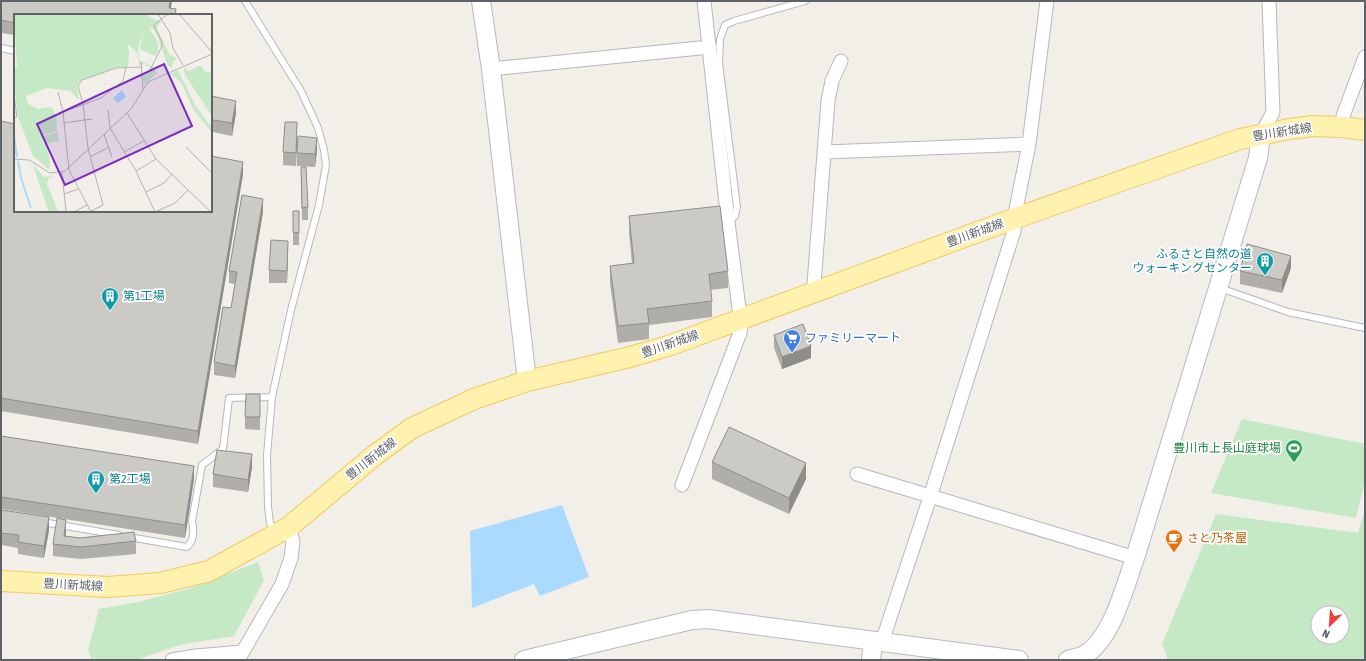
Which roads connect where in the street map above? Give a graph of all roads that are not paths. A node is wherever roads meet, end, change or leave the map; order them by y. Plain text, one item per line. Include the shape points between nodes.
1 (245, 1) edge
2 (481, 1) edge
3 (704, 1) edge
4 (805, 1) edge
5 (1048, 1) edge
6 (1269, 1) edge
7 (710, 47) junction
8 (1, 48) edge
9 (14, 51) edge
10 (1365, 57) edge
11 (841, 61) dead end
12 (491, 69) junction
13 (1342, 127) junction
14 (1365, 130) edge
15 (1261, 135) junction
16 (1029, 144) junction
17 (825, 152) junction
18 (1016, 218) junction
19 (728, 222) junction
20 (1218, 288) junction
21 (817, 291) junction
22 (742, 319) junction
23 (1365, 328) edge
24 (527, 381) junction
25 (272, 397) junction
26 (857, 474) dead end
27 (682, 485) dead end
28 (930, 497) junction
29 (32, 520) edge
30 (283, 531) junction
31 (1134, 558) junction
32 (1, 581) edge
33 (877, 642) junction
34 (240, 656) edge
35 (1088, 657) edge
36 (172, 660) edge
37 (524, 660) edge
38 (871, 660) edge
39 (1019, 660) edge
40 (1068, 660) edge

1 - 25 lane via 301,91 318,128 326,165 319,205 291,310
2 - 12 street
3 - 7 street
4 - 19 lane via 734,21 726,26 720,39 719,63 737,207 735,216
5 - 16 street
6 - 15 street via 1273,112
7 - 12 street
7 - 19 street
8 - 9 lane
10 - 13 street via 1343,116
11 - 17 street via 832,81 828,101
12 - 24 street
13 - 14 main road, 豊川新城線
13 - 15 main road, 豊川新城線 via 1313,126
15 - 18 main road, 豊川新城線 via 1240,139
15 - 20 street via 1258,158
16 - 17 street
16 - 18 street
17 - 21 street via 814,284
18 - 21 main road, 豊川新城線
18 - 28 street
19 - 22 street
20 - 23 lane via 1288,312
20 - 31 street
21 - 22 main road, 豊川新城線
22 - 24 main road, 豊川新城線 via 630,357
22 - 27 street via 740,333
24 - 30 main road, 豊川新城線 via 474,399 412,428
25 - 29 lane via 229,398 223,448 202,465 192,521 194,530 191,543 187,547
25 - 30 lane via 267,455 268,507 270,523
26 - 28 street
28 - 31 street
28 - 33 street
30 - 32 main road, 豊川新城線 via 209,571 160,583 108,587
30 - 34 street via 293,542 291,558 282,584
31 - 35 street via 1109,626
33 - 37 street via 708,619 692,620
33 - 38 street
33 - 39 street
34 - 36 street via 196,656
35 - 40 street

